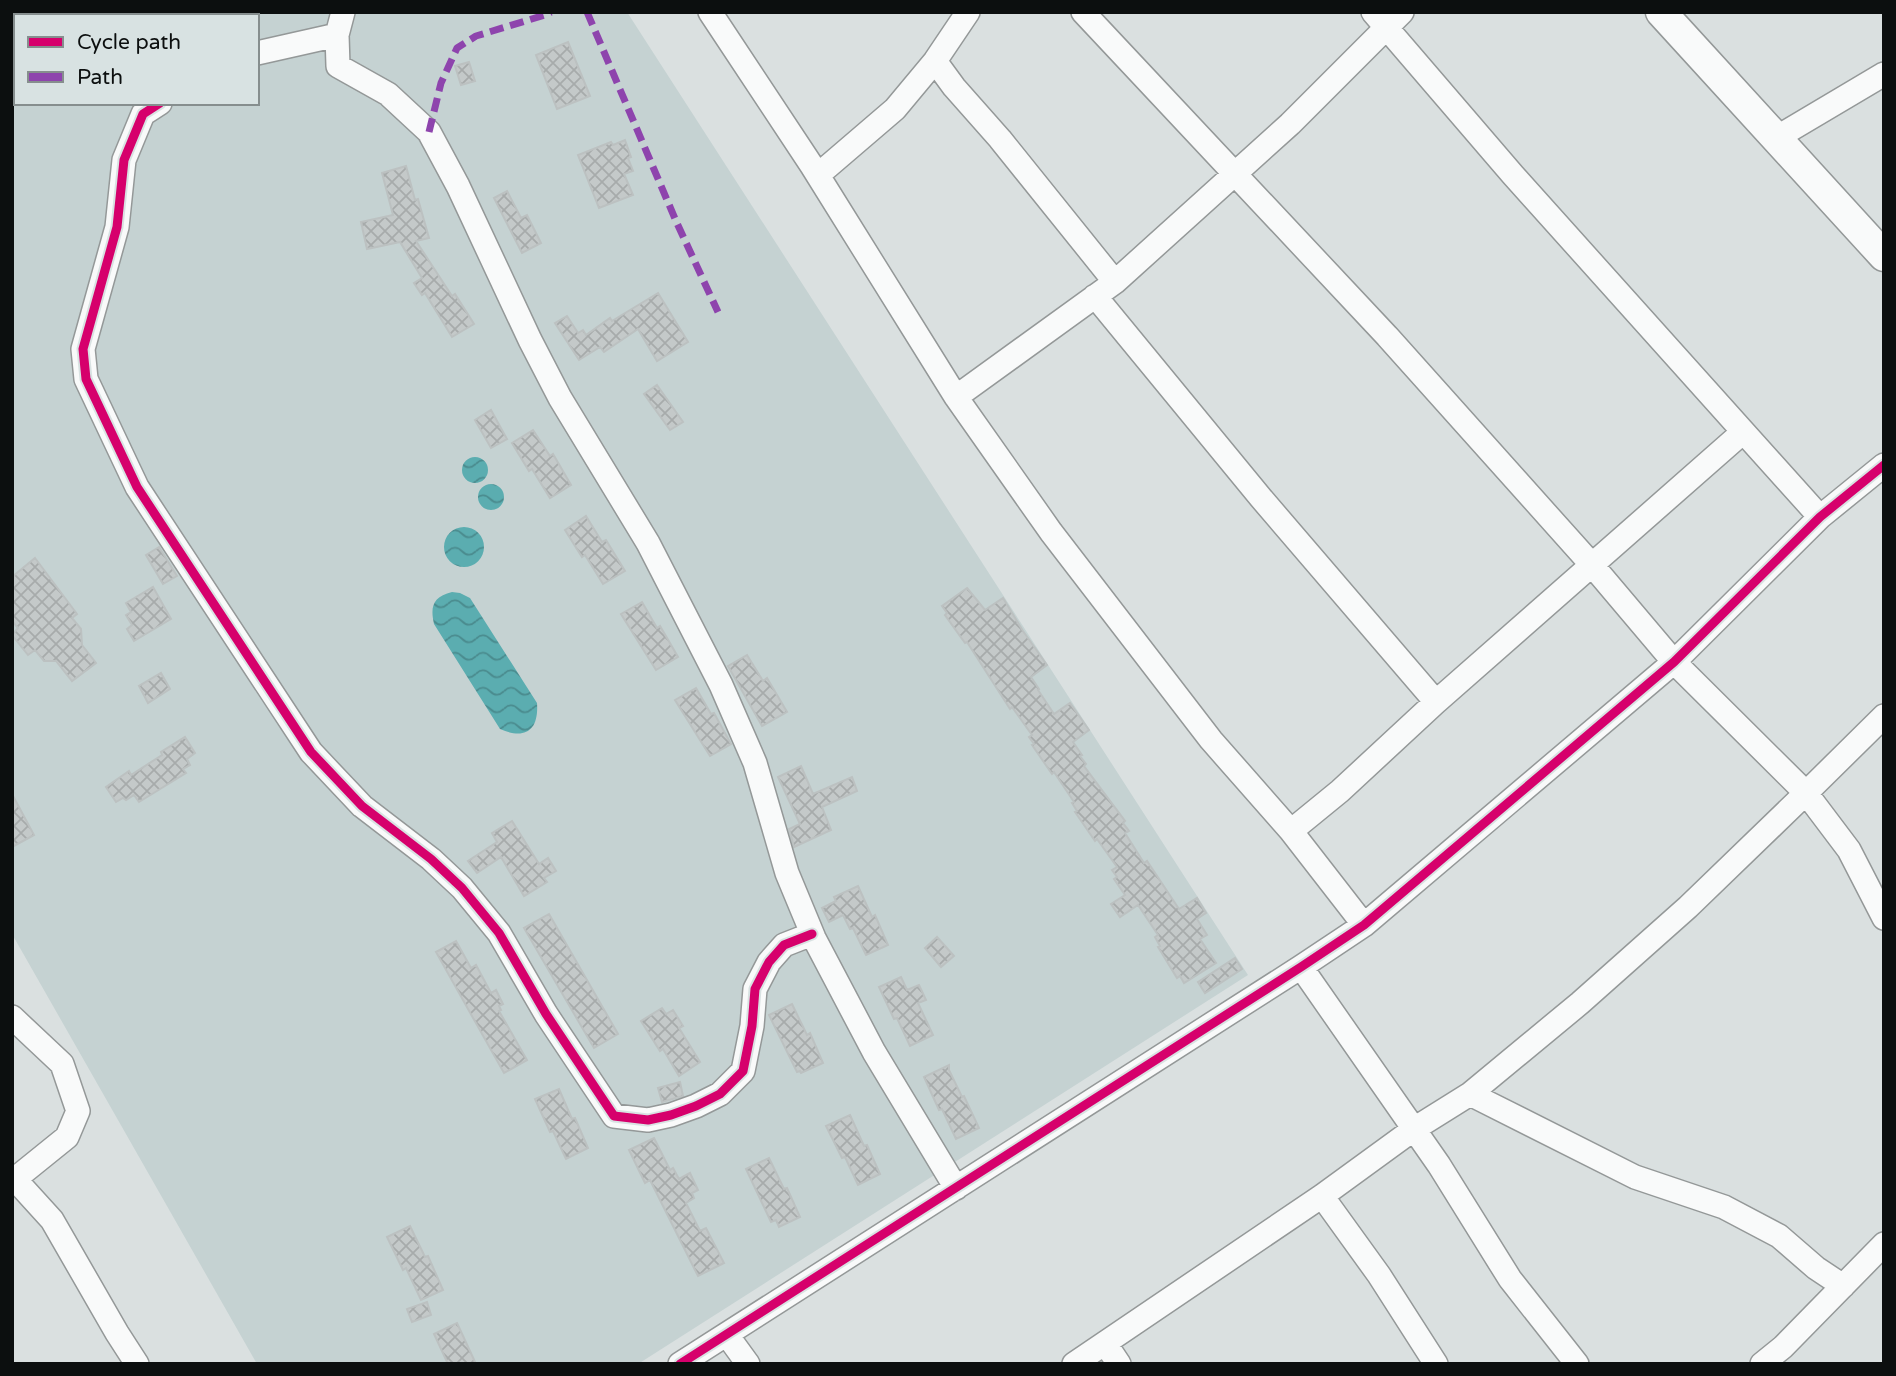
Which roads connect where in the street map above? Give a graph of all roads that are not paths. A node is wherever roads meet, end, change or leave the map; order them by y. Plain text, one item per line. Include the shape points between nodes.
1 (343, 12) edge
2 (710, 12) edge
3 (968, 12) edge
4 (1083, 12) edge
5 (1661, 12) edge
6 (1387, 17) edge
7 (337, 35) junction
8 (259, 53) edge
9 (935, 61) junction
10 (1884, 74) edge
11 (157, 105) edge
12 (1776, 138) junction
13 (1234, 174) junction
14 (818, 175) junction
15 (1884, 256) edge
16 (1115, 282) junction
17 (1095, 296) junction
18 (956, 397) junction
19 (1744, 432) junction
20 (1884, 465) edge
21 (1820, 517) junction
22 (1592, 565) junction
23 (1674, 662) junction
24 (1436, 702) junction
25 (1884, 716) edge
26 (1806, 793) junction
27 (1292, 831) junction
28 (1884, 918) edge
29 (1364, 925) junction
30 (812, 934) junction
31 (1301, 967) junction
32 (12, 1017) edge
33 (1471, 1094) junction
34 (1414, 1129) junction
35 (14, 1178) edge
36 (956, 1188) junction
37 (1322, 1196) junction
38 (1884, 1244) edge
39 (1843, 1286) junction
40 (727, 1335) junction
41 (1105, 1343) junction
42 (137, 1364) edge
43 (680, 1364) edge
44 (748, 1364) edge
45 (1074, 1364) edge
46 (1119, 1364) edge
47 (1436, 1364) edge
48 (1577, 1364) edge
49 (1762, 1364) edge

1 - 7 street
2 - 14 street
3 - 9 street
4 - 13 street
5 - 12 main road
6 - 13 street via 1290,124
6 - 19 street via 1513,175
7 - 8 street
7 - 30 street via 338,66 388,94 429,132 560,398 648,543 755,762 787,873
9 - 14 street via 895,109
9 - 16 street
10 - 12 street
11 - 30 street via 143,114 124,160 117,227 83,349 86,379 137,487 311,751 362,806 463,888 499,933 614,1116 648,1120 720,1094 743,1071 755,989 769,962 784,945
12 - 15 main road
13 - 16 street
13 - 22 street via 1397,346
14 - 18 street
16 - 17 street
17 - 18 street
17 - 24 street
18 - 27 street via 1051,532 1211,740
19 - 21 street
19 - 22 street
20 - 21 street
21 - 23 street
22 - 23 street
22 - 24 street
23 - 26 street
23 - 29 street
24 - 27 street
25 - 26 street
26 - 28 street via 1850,850
26 - 33 street via 1678,916
27 - 29 street
29 - 31 street
30 - 36 street via 874,1052
31 - 34 street
31 - 36 street
32 - 35 street via 62,1064 78,1111 66,1137
33 - 34 street
33 - 39 street via 1635,1177 1724,1207 1779,1236
34 - 37 street
34 - 48 street via 1510,1279
35 - 42 street via 52,1220
36 - 40 street
37 - 41 street
37 - 47 street via 1380,1275
38 - 39 street
39 - 49 street
40 - 43 street
40 - 44 street
41 - 45 street
41 - 46 street

